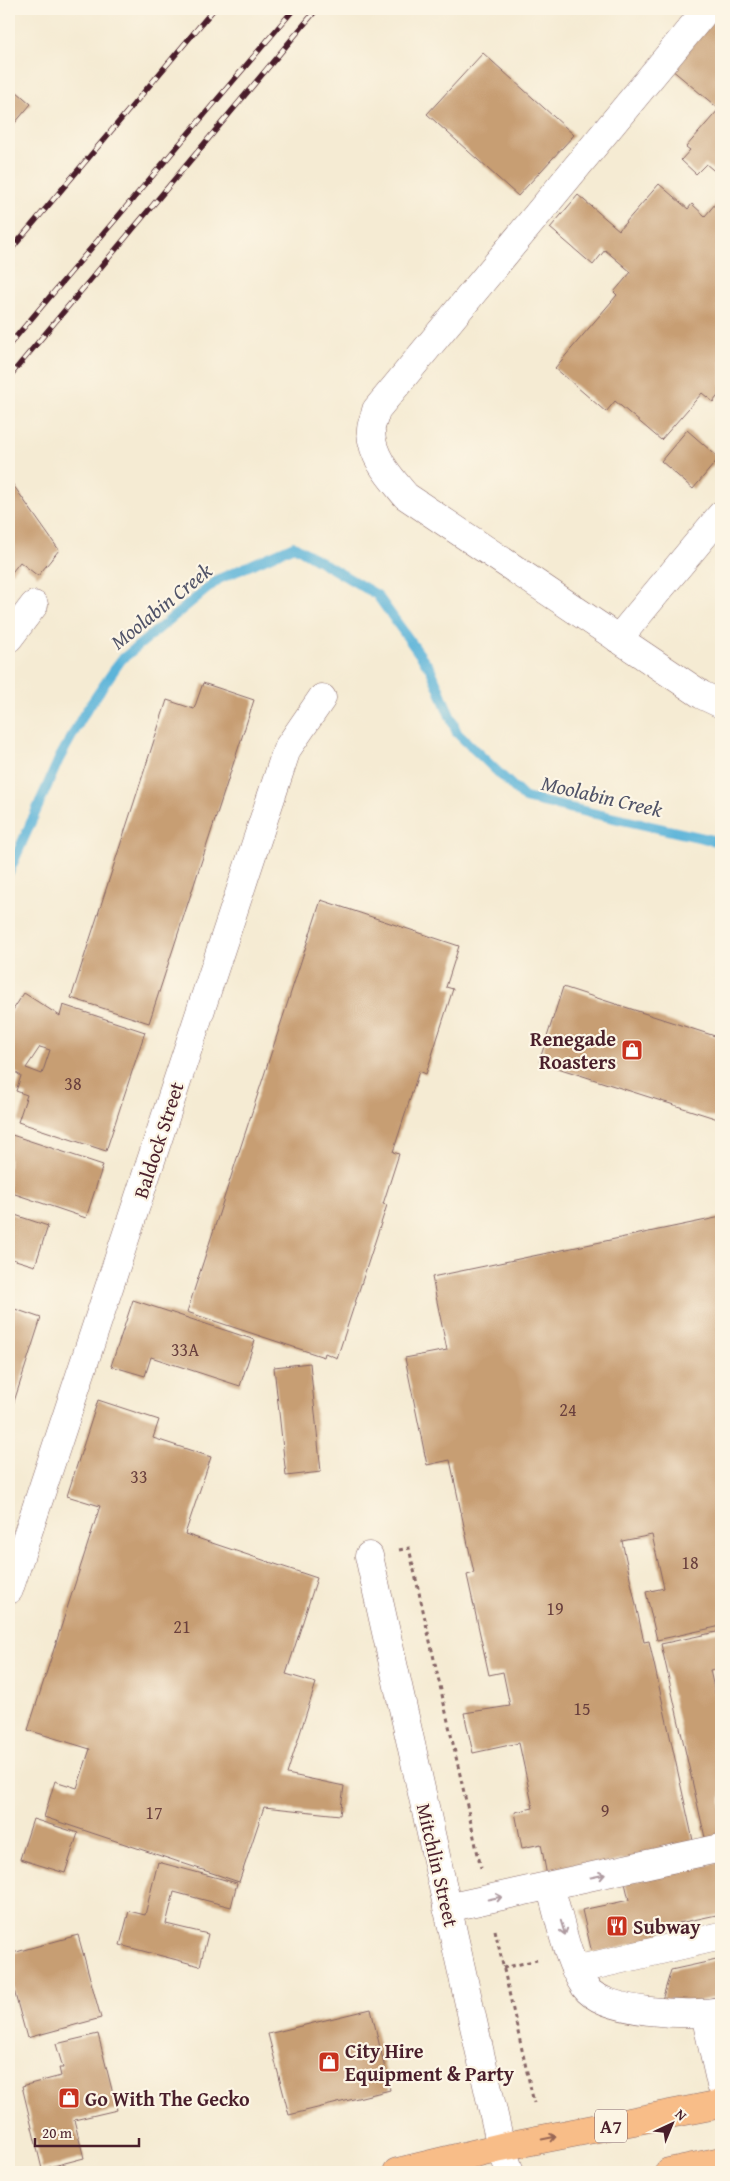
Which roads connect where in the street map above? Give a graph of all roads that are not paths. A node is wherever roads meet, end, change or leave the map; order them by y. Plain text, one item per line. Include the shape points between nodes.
1 (708, 9) edge
2 (721, 515) edge
3 (34, 605) dead end
4 (9, 638) edge
5 (618, 639) junction
6 (322, 698) dead end
7 (721, 704) edge
8 (369, 1556) dead end
9 (9, 1590) edge
10 (721, 1848) edge
11 (550, 1886) junction
12 (447, 1908) junction
13 (721, 1936) edge
14 (575, 1970) junction
15 (713, 2012) edge
16 (721, 2085) edge
17 (721, 2104) edge
18 (506, 2160) edge
19 (721, 2161) edge
20 (397, 2172) edge
21 (669, 2172) edge

1 - 5 street via 376,410 371,431 375,451 406,496
2 - 5 street
3 - 4 street
5 - 7 street via 702,695
6 - 9 street, Baldock Street via 287,750
8 - 12 street, Mitchlin Street
11 -> 10 street
12 -> 11 street
11 -> 14 street
12 - 18 street, Mitchlin Street
13 - 14 street
14 - 15 street via 587,1990 607,2001 666,2014
15 - 16 street
18 -> 17 highway, A7
18 - 20 highway, A7
19 - 21 highway

